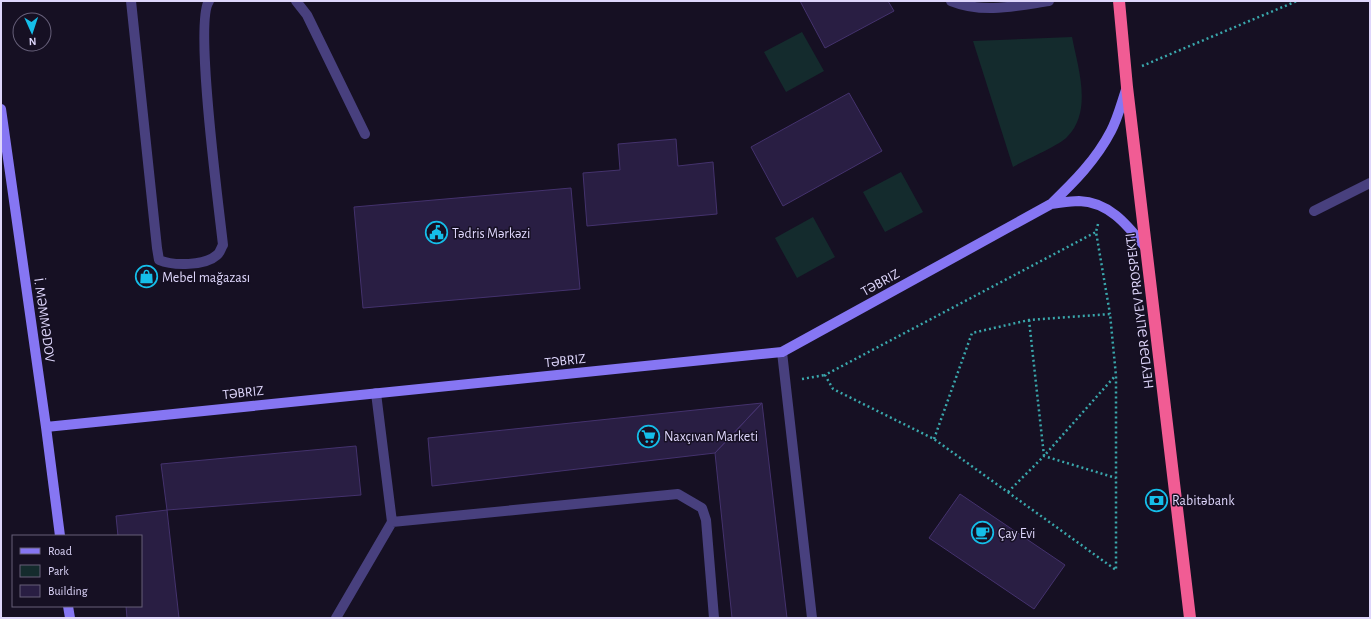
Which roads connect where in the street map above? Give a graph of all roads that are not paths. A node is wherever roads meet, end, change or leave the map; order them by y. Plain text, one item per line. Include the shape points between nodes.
1 (131, 1) edge
2 (209, 1) edge
3 (296, 1) edge
4 (950, 1) edge
5 (1049, 1) edge
6 (1119, 1) edge
7 (1025, 3) edge
8 (1127, 87) junction
9 (1, 109) edge
10 (365, 134) dead end
11 (1370, 183) edge
12 (1051, 204) junction
13 (1314, 211) dead end
14 (1146, 248) junction
15 (782, 352) junction
16 (376, 392) junction
17 (46, 427) junction
18 (392, 522) junction
19 (60, 535) edge
20 (68, 607) edge
21 (70, 618) edge
22 (336, 618) edge
23 (714, 618) edge
24 (812, 618) edge
25 (1190, 618) edge

1 - 2 street via 156,248 159,260 175,265 209,260 218,255 223,245 205,69 204,33
3 - 10 street via 308,15
4 - 7 street via 963,6 997,9
5 - 7 street
6 - 8 highway, HEYDƏR ƏLIYEV PROSPEKTI
8 - 12 main road via 1112,130 1096,155 1077,179
8 - 14 highway, HEYDƏR ƏLIYEV PROSPEKTI
9 - 17 main road, İ. MƏMMƏDOV
11 - 13 street
12 - 14 main road via 1080,201 1104,207 1122,220
12 - 15 main road, TƏBRIZ
14 - 25 highway, HEYDƏR ƏLIYEV PROSPEKTI
15 - 16 main road, TƏBRIZ
15 - 24 street
16 - 17 main road, TƏBRIZ
16 - 18 street
17 - 19 main road, İ. MƏMMƏDOV
18 - 22 street
18 - 23 street via 678,494 702,508 706,520
20 - 21 main road

